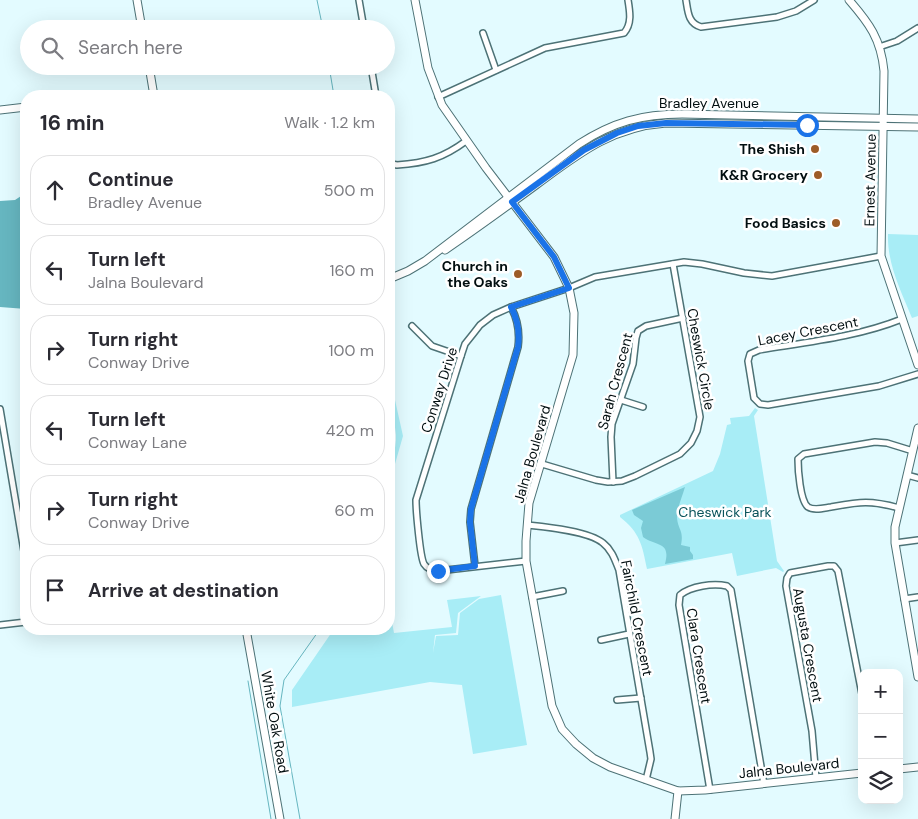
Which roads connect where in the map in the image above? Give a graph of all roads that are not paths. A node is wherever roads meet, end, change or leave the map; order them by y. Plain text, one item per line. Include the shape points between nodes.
1 (137, 0) edge
2 (359, 0) edge
3 (415, 0) edge
4 (628, 0) edge
5 (686, 0) edge
6 (814, 0) edge
7 (852, 1) edge
8 (140, 20) edge
9 (362, 20) edge
10 (918, 28) edge
11 (483, 33) dead end
12 (879, 47) junction
13 (496, 70) junction
14 (150, 75) edge
15 (372, 75) edge
16 (153, 90) edge
17 (375, 90) edge
18 (438, 97) junction
19 (20, 108) edge
20 (0, 110) edge
21 (918, 119) edge
22 (883, 122) junction
23 (918, 126) edge
24 (466, 141) junction
25 (395, 165) edge
26 (510, 199) junction
27 (881, 256) junction
28 (673, 264) junction
29 (395, 276) edge
30 (569, 288) junction
31 (511, 307) junction
32 (683, 318) junction
33 (902, 318) junction
34 (412, 326) dead end
35 (461, 356) junction
36 (918, 365) edge
37 (918, 374) edge
38 (621, 400) junction
39 (643, 407) dead end
40 (0, 409) edge
41 (918, 428) edge
42 (913, 451) junction
43 (542, 464) junction
44 (907, 475) junction
45 (918, 478) edge
46 (613, 482) junction
47 (899, 508) junction
48 (527, 525) junction
49 (20, 527) edge
50 (918, 540) edge
51 (895, 543) junction
52 (526, 561) junction
53 (475, 566) junction
54 (563, 591) dead end
55 (918, 597) edge
56 (532, 598) junction
57 (904, 599) junction
58 (20, 623) edge
59 (0, 625) edge
60 (630, 634) junction
61 (247, 635) edge
62 (601, 640) dead end
63 (916, 652) edge
64 (858, 673) edge
65 (918, 677) edge
66 (641, 698) junction
67 (617, 700) dead end
68 (918, 767) edge
69 (903, 769) edge
70 (858, 773) edge
71 (816, 778) junction
72 (646, 780) junction
73 (764, 784) junction
74 (710, 790) junction
75 (678, 791) junction
76 (280, 819) edge
77 (676, 819) edge

1 - 8 street
2 - 9 street
3 - 18 street, Jalna Boulevard via 428,68
4 - 13 street via 630,22 624,33 545,48
5 - 6 street via 689,18 694,25 701,27 777,17
7 - 12 street, Ernest Avenue via 872,28
10 - 12 street
11 - 13 street
12 - 22 street, Ernest Avenue via 884,71
13 - 18 street
14 - 16 street
15 - 17 street
18 - 24 street, Jalna Boulevard
19 - 20 street
21 - 22 street, Bradley Avenue
22 - 23 street, Bradley Avenue
22 - 26 street, Bradley Avenue via 666,123 638,126 584,150
22 - 27 street, Ernest Avenue
24 - 25 street via 434,159
24 - 26 street, Jalna Boulevard
26 - 29 street, Bradley Avenue via 443,251
26 - 30 street, Jalna Boulevard via 554,257
27 - 28 street, Conway Drive via 772,276 684,262
27 - 33 street, Ernest Avenue
28 - 30 street, Conway Drive via 596,277
28 - 32 street, Cheswick Circle
30 - 31 street, Conway Drive
30 - 43 street, Jalna Boulevard via 574,313 573,355
31 - 35 street, Conway Drive via 480,325 465,344
31 - 53 street via 520,336 471,509
32 - 38 street, Sarah Crescent via 646,326 638,331 633,364
32 - 46 street, Cheswick Circle via 700,417 698,431 680,454 635,476
33 - 36 street, Ernest Avenue
33 - 37 street, Lacey Crescent via 853,335 750,354 748,361 754,398 760,404 768,405 879,386
34 - 35 street via 432,346
35 - 53 street, Conway Drive via 416,500 416,512 423,564 438,571
38 - 39 street
38 - 46 street, Sarah Crescent via 610,437
40 - 49 street
41 - 42 street
42 - 44 street
42 - 47 street via 875,442 804,454 798,459 804,501 808,507 817,509 878,502
43 - 46 street, Cheswick Circle
43 - 48 street, Jalna Boulevard via 529,503
44 - 45 street
44 - 47 street
47 - 51 street
48 - 52 street, Jalna Boulevard
48 - 60 street, Fairchild Crescent via 561,529 594,537 603,543 613,554 619,570
50 - 51 street
51 - 57 street
52 - 53 street, Conway Drive
52 - 56 street, Jalna Boulevard
54 - 56 street
55 - 57 street
56 - 72 street, Jalna Boulevard via 552,706 562,729 593,758
57 - 63 street
58 - 59 street
60 - 62 street
60 - 66 street, Fairchild Crescent
61 - 76 street, White Oak Road
63 - 65 street
64 - 71 street, Augusta Crescent via 838,570 828,566 790,573 786,586 812,731
66 - 67 street
66 - 72 street, Fairchild Crescent via 651,759
68 - 69 street
70 - 71 street, Jalna Boulevard
71 - 73 street, Jalna Boulevard
72 - 75 street, Jalna Boulevard
73 - 74 street, Jalna Boulevard
73 - 74 street, Clara Crescent via 731,590 717,585 685,591 680,595 679,605
74 - 75 street, Jalna Boulevard
75 - 77 street

